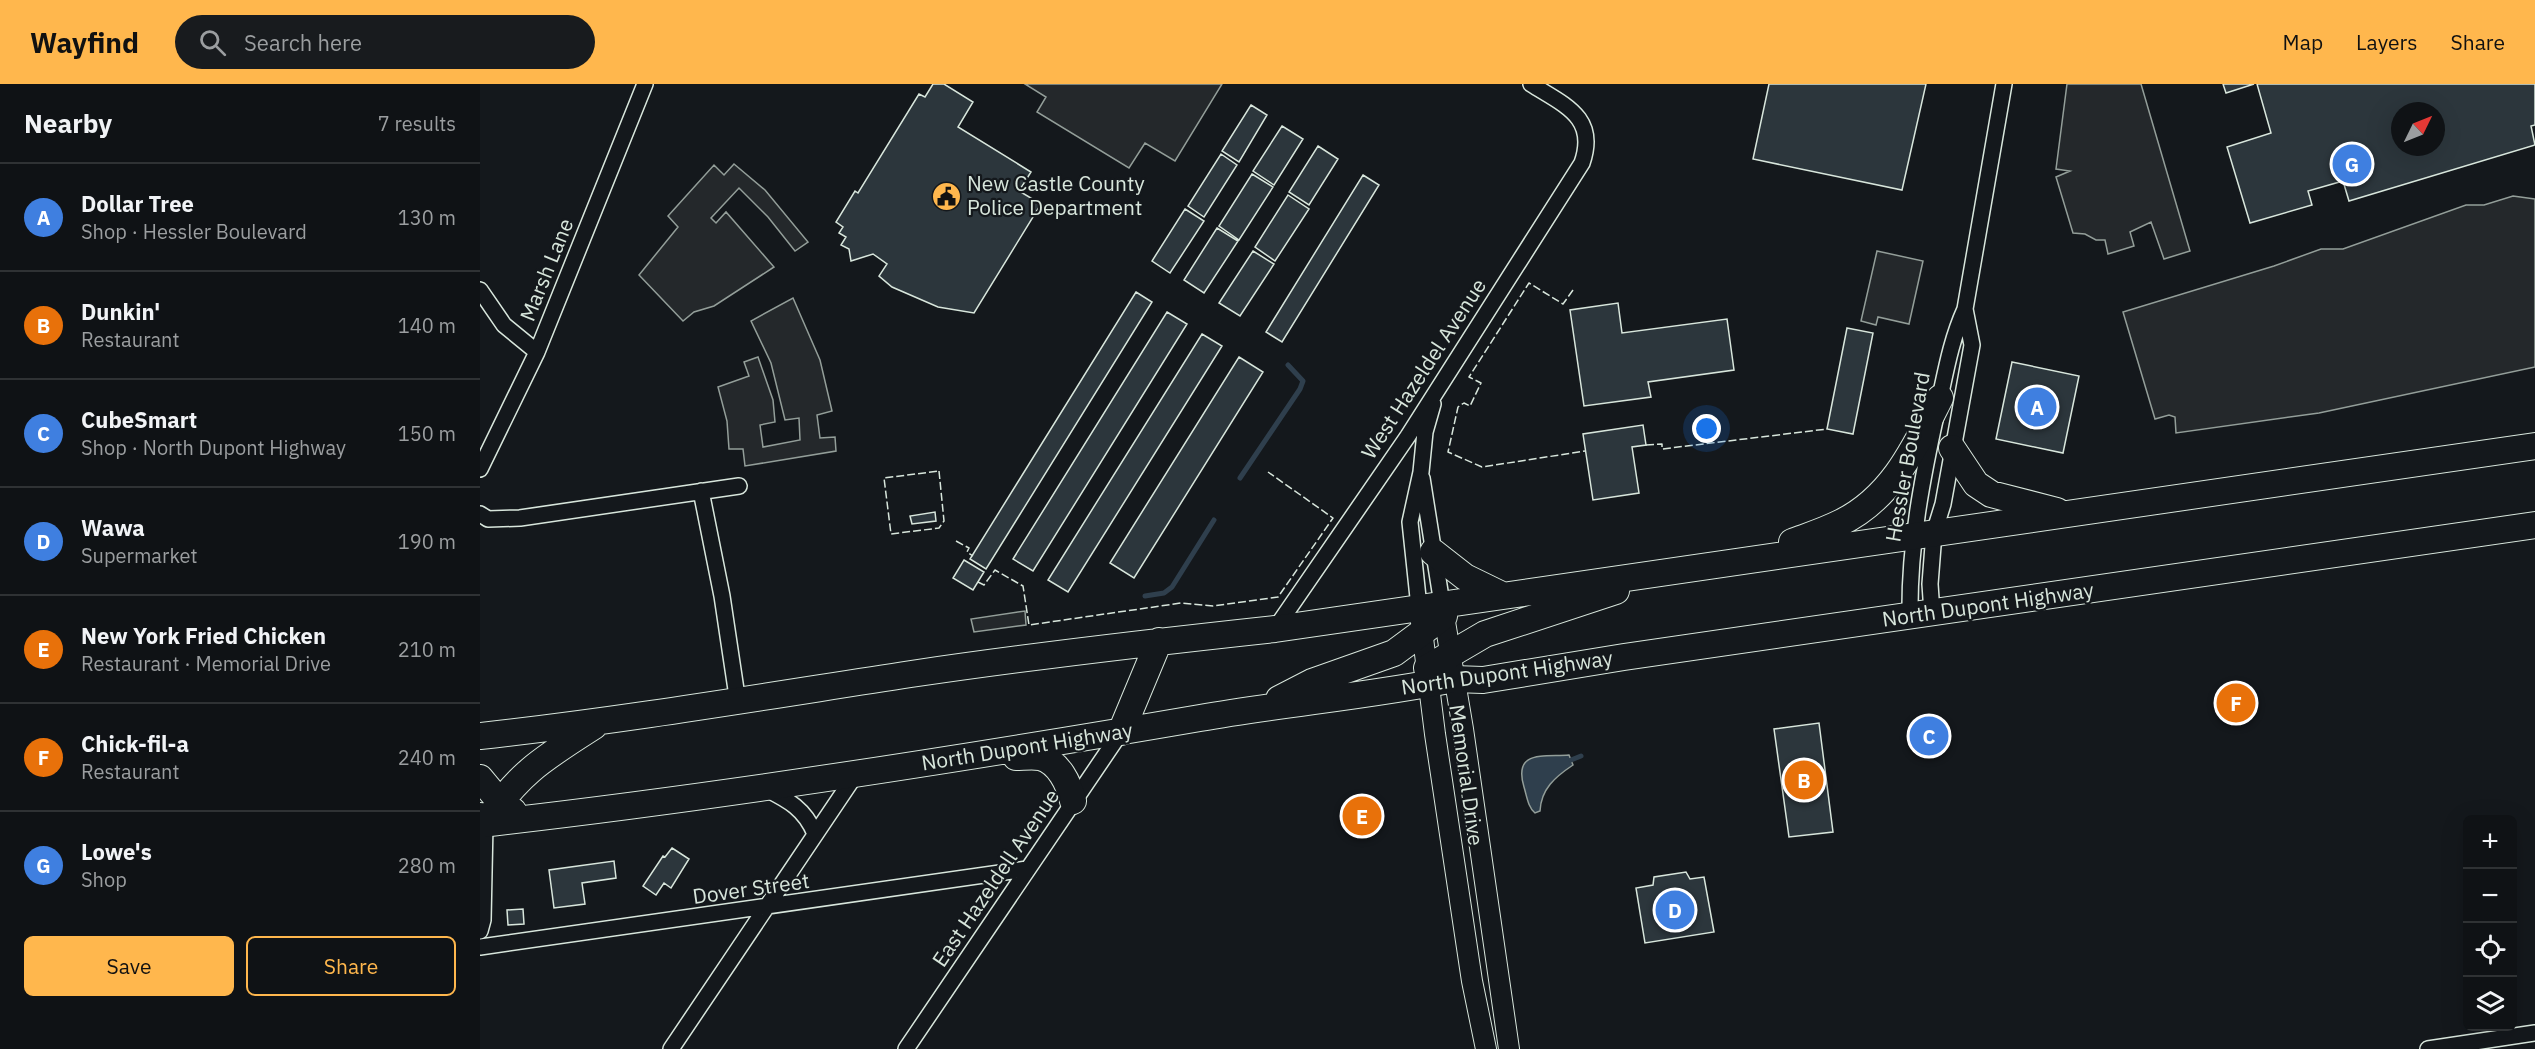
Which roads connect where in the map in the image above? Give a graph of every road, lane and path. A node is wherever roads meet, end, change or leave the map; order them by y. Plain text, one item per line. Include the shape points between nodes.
1 (645, 84) edge
2 (1531, 84) edge
3 (2004, 84) edge
4 (480, 290) edge
5 (1965, 309) junction
6 (537, 352) junction
7 (1439, 384) junction
8 (1940, 398) junction
9 (2535, 446) edge
10 (1952, 448) junction
11 (480, 469) edge
12 (1421, 472) junction
13 (739, 486) dead end
14 (700, 491) junction
15 (480, 514) edge
16 (2068, 514) junction
17 (2535, 525) edge
18 (1924, 534) junction
19 (1434, 552) junction
20 (1747, 560) junction
21 (1688, 568) junction
22 (1502, 595) junction
23 (1435, 609) junction
24 (1921, 614) junction
25 (1275, 629) junction
26 (1422, 632) junction
27 (1159, 641) junction
28 (1450, 653) junction
29 (1428, 676) junction
30 (1455, 679) junction
31 (738, 703) junction
32 (1260, 708) junction
33 (599, 723) junction
34 (1121, 732) junction
35 (480, 735) edge
36 (982, 755) junction
37 (856, 774) junction
38 (480, 778) edge
39 (763, 787) junction
40 (1073, 801) junction
41 (486, 816) edge
42 (815, 834) junction
43 (1027, 869) junction
44 (764, 908) junction
45 (480, 931) edge
46 (480, 947) edge
47 (2535, 1033) edge
48 (671, 1049) edge
49 (906, 1049) edge
50 (1486, 1049) edge
51 (1509, 1049) edge
52 (2428, 1049) edge

1 - 6 street, Marsh Lane
2 - 7 street, West Hazeldel Avenue via 1572,110 1584,125 1588,146 1582,163
3 - 5 street, Hessler Boulevard
4 - 6 street via 504,325
5 - 8 street, Hessler Boulevard via 1953,336
5 - 10 street, Hessler Boulevard via 1972,345
6 - 11 street, Marsh Lane
7 - 12 street, Memorial Drive via 1425,432
7 - 25 street, West Hazeldel Avenue via 1408,436
8 - 18 street, Hessler Boulevard via 1919,494
8 - 20 highway via 1908,459 1876,499 1841,523
9 - 16 highway
10 - 16 highway via 1976,484 1991,494
10 - 18 street, Hessler Boulevard via 1943,504
12 - 19 street, Memorial Drive
12 - 23 street, Memorial Drive via 1410,522
13 - 14 street
14 - 15 street via 520,518 488,519
14 - 31 street via 722,596
16 - 18 highway
17 - 24 highway, North Dupont Highway
18 - 20 highway
18 - 24 street, Hessler Boulevard via 1930,576
18 - 24 street, Hessler Boulevard via 1910,575
19 - 22 highway via 1465,577
19 - 23 street, Memorial Drive
20 - 21 highway
21 - 22 highway
21 - 28 highway via 1485,634
22 - 23 highway
23 - 25 highway
23 - 26 highway
23 - 28 street, Memorial Drive
24 - 30 highway, North Dupont Highway via 1483,680
25 - 27 highway
26 - 29 street, Memorial Drive
26 - 32 highway via 1394,653 1312,682
27 - 31 highway via 912,674
27 - 34 highway
28 - 29 highway
28 - 30 street, Memorial Drive
29 - 30 highway, North Dupont Highway
29 - 32 highway, North Dupont Highway
29 - 50 street, Memorial Drive via 1472,981
30 - 51 street, Memorial Drive
31 - 33 highway
32 - 34 highway, North Dupont Highway
33 - 35 highway
33 - 41 highway via 529,769
34 - 36 highway, North Dupont Highway
34 - 40 street, East Hazeldell Avenue
36 - 37 highway, North Dupont Highway
36 - 40 highway via 1041,758 1059,769
37 - 39 highway, North Dupont Highway
37 - 42 street
38 - 41 highway
39 - 41 highway, North Dupont Highway via 524,819
39 - 42 street via 801,809
40 - 43 street, East Hazeldell Avenue
41 - 45 street
42 - 44 street
43 - 44 street, Dover Street
43 - 49 street, East Hazeldell Avenue
44 - 46 street, Dover Street
44 - 48 street
47 - 52 street

